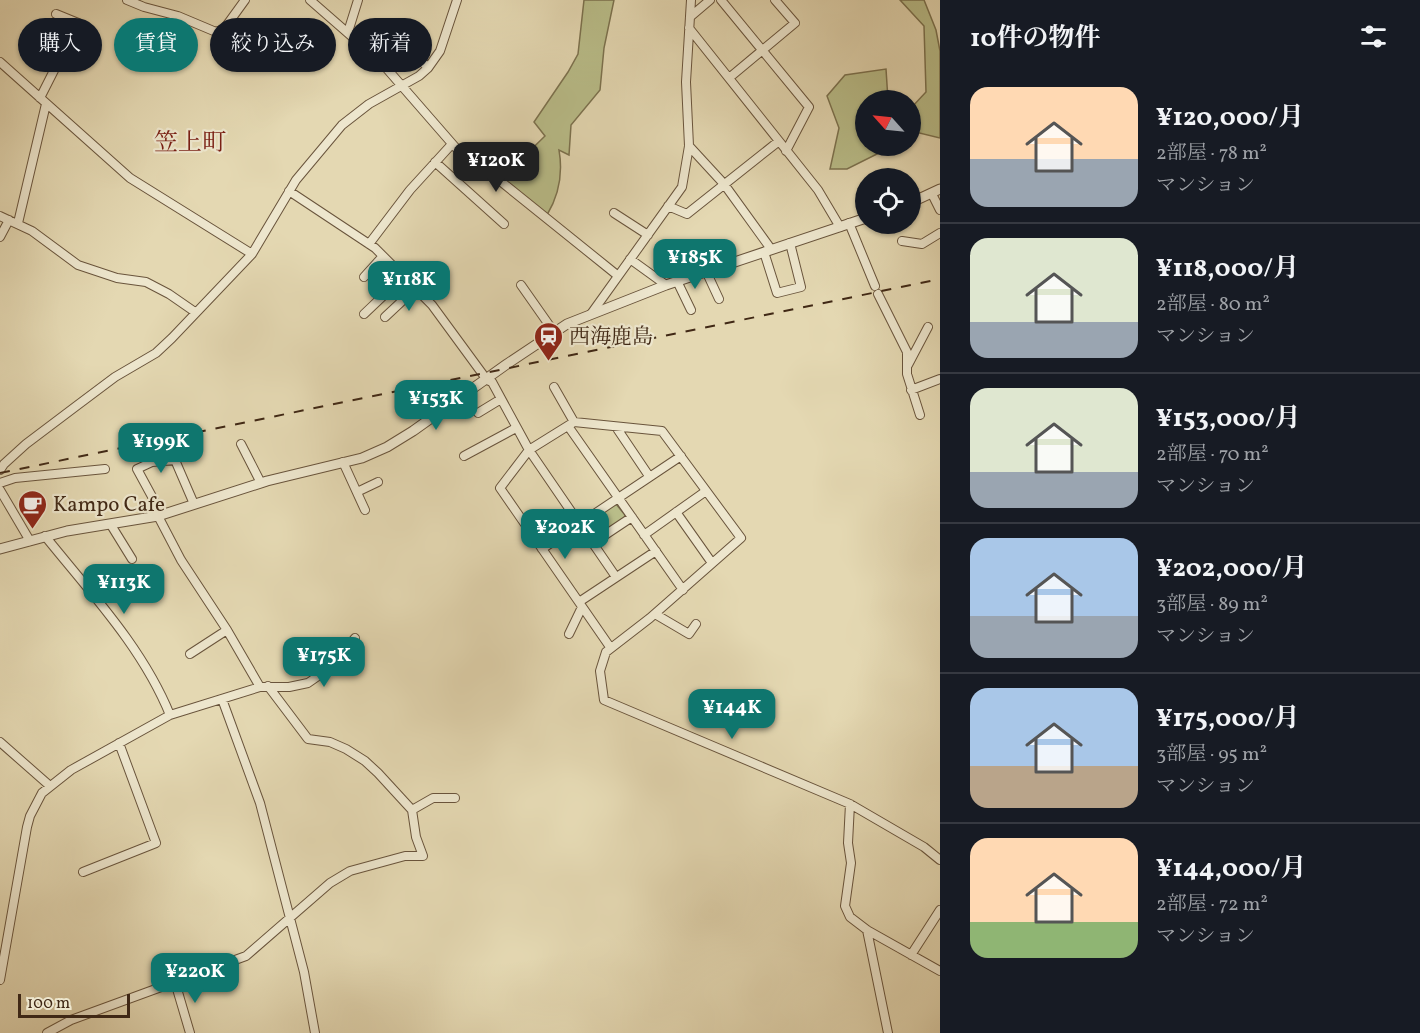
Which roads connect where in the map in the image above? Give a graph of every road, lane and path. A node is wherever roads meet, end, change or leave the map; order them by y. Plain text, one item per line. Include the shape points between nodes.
1 (127, 0) edge
2 (245, 0) edge
3 (310, 0) edge
4 (358, 0) edge
5 (457, 0) edge
6 (691, 0) edge
7 (710, 0) edge
8 (721, 0) edge
9 (776, 0) edge
10 (56, 14) dead end
11 (690, 17) junction
12 (352, 18) edge
13 (689, 27) junction
14 (348, 32) edge
15 (762, 51) junction
16 (0, 62) edge
17 (432, 62) edge
18 (389, 72) edge
19 (424, 72) edge
20 (729, 78) junction
21 (400, 85) junction
22 (40, 98) junction
23 (46, 104) junction
24 (779, 141) junction
25 (452, 144) junction
26 (689, 146) junction
27 (786, 151) junction
28 (435, 162) junction
29 (724, 184) junction
30 (289, 191) junction
31 (936, 192) edge
32 (921, 198) edge
33 (668, 206) junction
34 (940, 210) edge
35 (614, 213) dead end
36 (0, 216) edge
37 (14, 222) junction
38 (855, 222) edge
39 (504, 224) dead end
40 (845, 225) junction
41 (940, 233) edge
42 (648, 235) junction
43 (0, 237) edge
44 (902, 241) dead end
45 (790, 243) junction
46 (369, 244) junction
47 (767, 250) junction
48 (252, 254) junction
49 (383, 256) junction
50 (630, 259) junction
51 (706, 271) junction
52 (617, 275) junction
53 (404, 276) junction
54 (364, 277) dead end
55 (676, 281) junction
56 (521, 285) dead end
57 (666, 285) junction
58 (416, 288) junction
59 (719, 299) dead end
60 (691, 310) dead end
61 (195, 312) junction
62 (364, 314) dead end
63 (591, 314) junction
64 (385, 317) dead end
65 (928, 327) dead end
66 (554, 332) junction
67 (908, 366) junction
68 (940, 379) edge
69 (487, 380) junction
70 (554, 387) dead end
71 (911, 390) junction
72 (501, 399) junction
73 (478, 413) dead end
74 (920, 416) dead end
75 (571, 424) junction
76 (616, 427) junction
77 (516, 428) junction
78 (241, 444) dead end
79 (529, 450) junction
80 (464, 456) dead end
81 (681, 456) junction
82 (343, 462) junction
83 (105, 469) dead end
84 (0, 470) edge
85 (649, 476) junction
86 (378, 482) dead end
87 (0, 483) edge
88 (261, 483) junction
89 (0, 490) edge
90 (706, 491) junction
91 (357, 492) junction
92 (618, 497) junction
93 (194, 504) junction
94 (365, 510) dead end
95 (676, 512) junction
96 (160, 516) junction
97 (632, 517) junction
98 (579, 524) junction
99 (111, 525) junction
100 (644, 535) junction
101 (45, 536) junction
102 (30, 541) junction
103 (592, 543) junction
104 (0, 549) edge
105 (542, 549) junction
106 (656, 551) junction
107 (132, 559) dead end
108 (712, 563) junction
109 (616, 577) junction
110 (683, 590) junction
111 (580, 605) junction
112 (655, 614) junction
113 (696, 624) dead end
114 (227, 630) junction
115 (568, 634) dead end
116 (355, 638) dead end
117 (610, 647) junction
118 (190, 654) dead end
119 (264, 686) junction
120 (222, 699) junction
121 (170, 715) junction
122 (0, 742) edge
123 (119, 743) junction
124 (50, 786) junction
125 (455, 798) dead end
126 (850, 804) junction
127 (412, 810) junction
128 (940, 860) edge
129 (83, 872) dead end
130 (940, 910) edge
131 (289, 920) junction
132 (867, 930) junction
133 (911, 955) junction
134 (940, 971) edge
135 (0, 980) edge
136 (175, 981) junction
137 (47, 1033) edge
138 (190, 1033) edge
139 (315, 1033) edge
140 (888, 1033) edge

1 - 2 street via 216,32 224,29
3 - 14 street
4 - 12 street
5 - 17 street via 440,51
6 - 11 street
7 - 11 street
8 - 15 street
9 - 15 street via 795,23
10 - 22 street via 78,23
11 - 13 street
13 - 20 street
13 - 26 street
15 - 20 street
15 - 27 street via 808,107
16 - 22 street
18 - 21 street
19 - 21 street
20 - 24 street
21 - 25 street
21 - 30 street via 342,126
22 - 23 street
23 - 37 street
23 - 48 street via 130,178
24 - 27 street
24 - 29 street
25 - 28 street
25 - 52 street
26 - 29 street
26 - 33 street via 682,187
27 - 40 street
28 - 39 street
28 - 46 street
29 - 33 street via 687,214
29 - 47 street
30 - 46 street
30 - 48 street
31 - 32 street
31 - 34 street
33 - 42 street
35 - 42 street
36 - 37 street
37 - 43 street
37 - 61 street via 78,265 117,278 146,282
38 - 40 street
40 - 45 street
40 - 67 street via 907,352
41 - 44 street via 922,244
42 - 50 street
45 - 47 street
45 - 47 street via 801,287 777,293
46 - 49 street
47 - 51 street
48 - 61 street
49 - 53 street
49 - 54 street
50 - 52 street
50 - 57 street
51 - 55 street
51 - 59 street
52 - 63 street
53 - 58 street
53 - 62 street
55 - 57 street
55 - 60 street
56 - 66 street
57 - 63 street
58 - 64 street
58 - 69 street
61 - 84 street via 156,353 115,377 26,444
63 - 66 street
65 - 67 street
66 - 69 street
67 - 71 street
68 - 71 street
69 - 72 street
69 - 82 street via 387,447
70 - 75 street
71 - 74 street
72 - 73 street
72 - 77 street
75 - 76 street
75 - 79 street
75 - 92 street
76 - 81 street via 662,431
76 - 85 street
77 - 79 street
77 - 80 street
78 - 88 street
79 - 98 street
79 - 105 street via 500,488
81 - 85 street
81 - 90 street
82 - 88 street
82 - 91 street
83 - 87 street
85 - 92 street
86 - 91 street
88 - 93 street
89 - 102 street
90 - 95 street
90 - 108 street via 741,538
91 - 94 street
92 - 97 street
92 - 98 street
93 - 96 street
93 - 96 street via 175,460 152,462 137,469
95 - 100 street
95 - 108 street
96 - 99 street
96 - 114 street via 181,560
97 - 100 street
97 - 103 street
98 - 103 street
98 - 105 street
99 - 101 street
99 - 107 street
100 - 106 street
101 - 102 street
101 - 121 street via 128,641 160,690
102 - 104 street
103 - 109 street
105 - 111 street
106 - 109 street
106 - 110 street
108 - 110 street
109 - 111 street
110 - 112 street
111 - 115 street
111 - 117 street
112 - 113 street via 689,634
112 - 117 street
114 - 118 street
114 - 119 street
116 - 119 street via 331,667 313,680 289,687
117 - 126 street via 600,671 603,700
119 - 120 street
119 - 127 street via 308,739 330,742 365,761
120 - 121 street
120 - 131 street via 260,804
121 - 123 street
122 - 124 street
123 - 124 street
123 - 129 street via 156,843
124 - 135 street via 42,793 27,827
125 - 127 street via 433,798
126 - 128 street
126 - 132 street via 851,863 845,906 850,918
127 - 131 street via 423,856 405,856 350,871 330,883
130 - 133 street
131 - 136 street via 246,956
131 - 139 street
132 - 133 street
132 - 140 street
133 - 134 street
136 - 137 street via 71,1020
136 - 138 street

